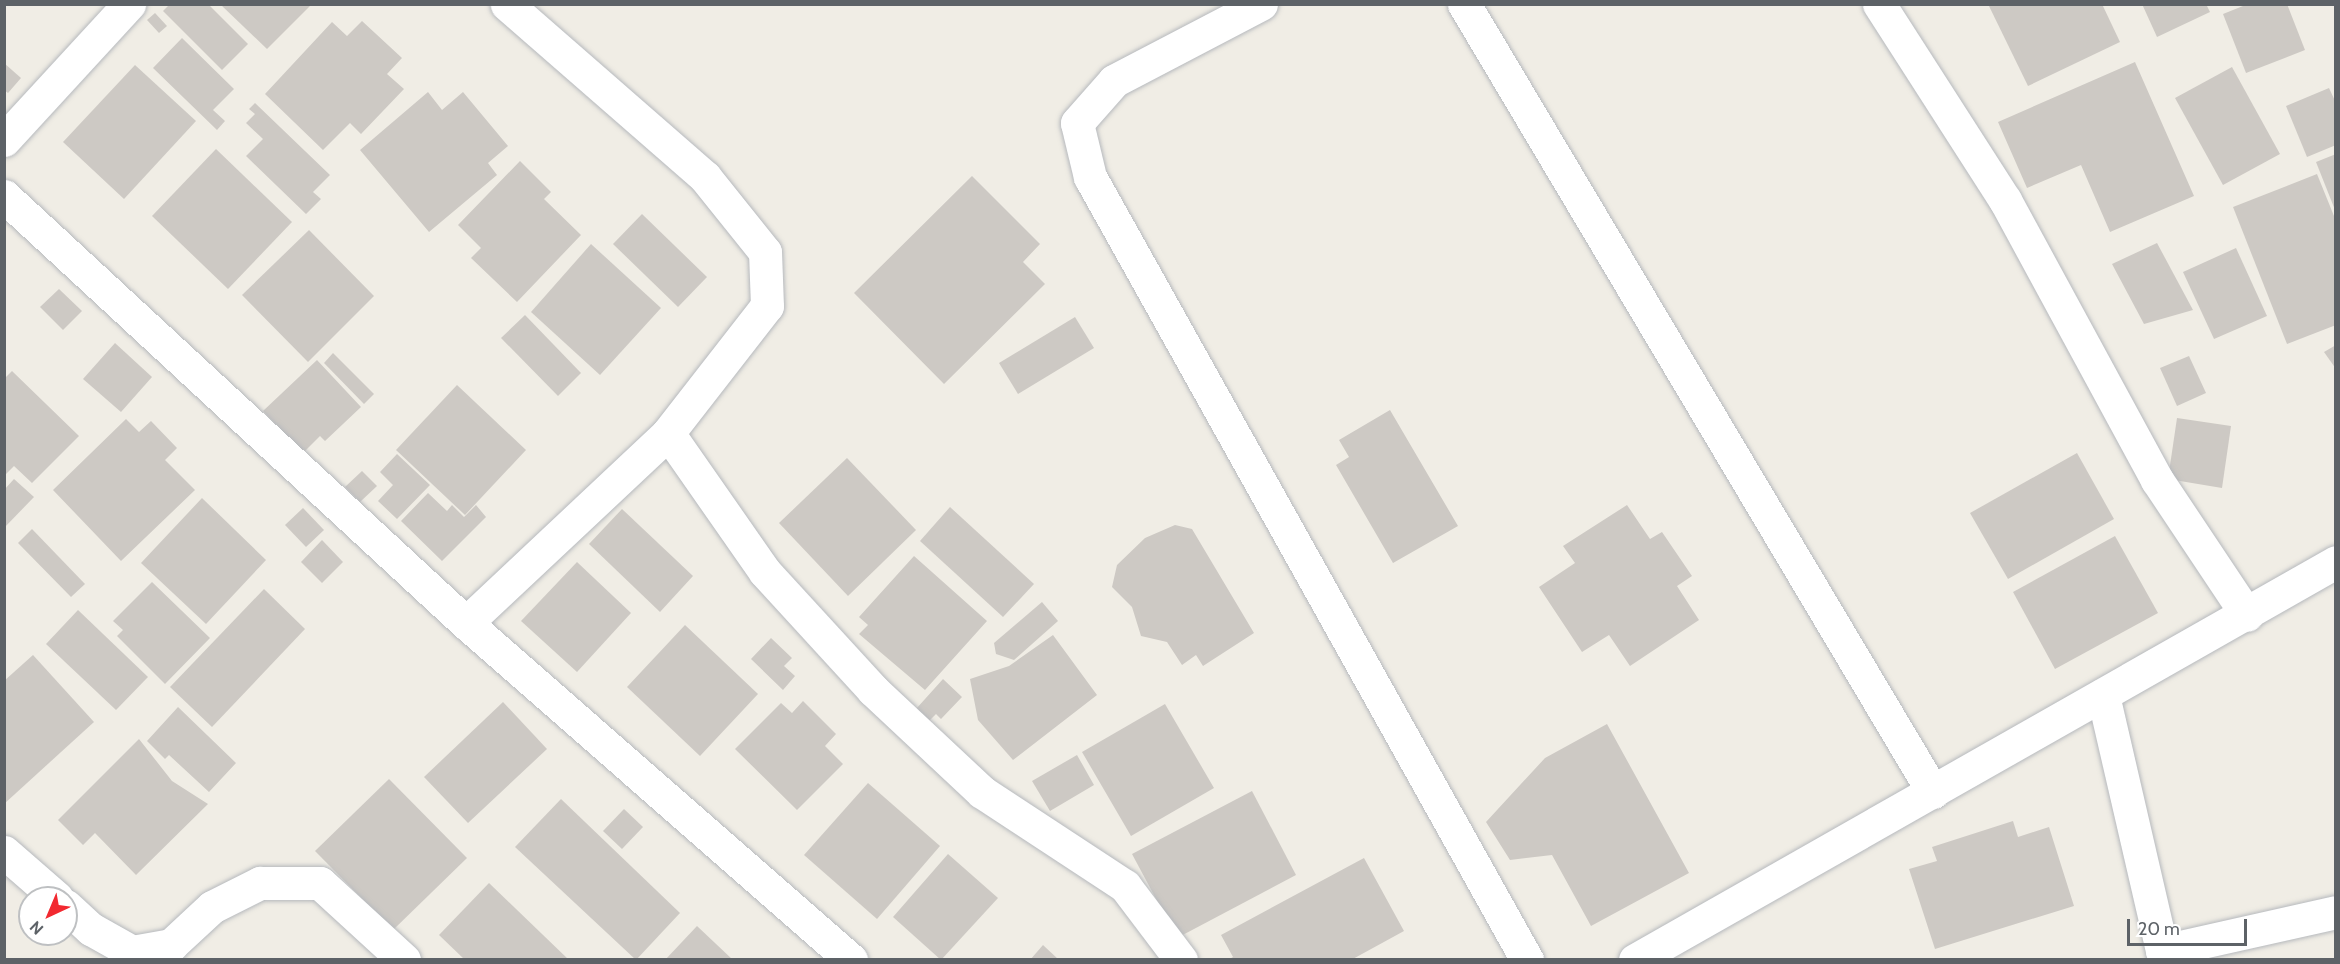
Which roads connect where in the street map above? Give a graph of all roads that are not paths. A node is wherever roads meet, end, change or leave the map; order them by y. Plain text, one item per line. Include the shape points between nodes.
1 (129, 4) edge
2 (507, 4) edge
3 (1261, 4) edge
4 (1464, 4) edge
5 (1879, 4) edge
6 (4, 140) edge
7 (4, 196) edge
8 (668, 433) junction
9 (2336, 562) edge
10 (2247, 615) junction
11 (466, 623) junction
12 (2103, 695) junction
13 (1933, 792) junction
14 (4, 852) edge
15 (43, 886) edge
16 (2336, 912) edge
17 (78, 917) edge
18 (2163, 955) edge
19 (404, 960) edge
20 (851, 960) edge
21 (1181, 960) edge
22 (1527, 960) edge
23 (1635, 960) edge

1 - 6 street
2 - 8 street via 705,177 765,252 768,306
3 - 22 street via 1114,81 1077,123 1090,177
4 - 13 street
5 - 10 street via 2005,200 2157,480
7 - 11 street
8 - 11 street
8 - 21 street via 765,572 873,690 982,792 1125,886
9 - 10 street
10 - 12 street
11 - 20 street
12 - 13 street
12 - 18 street
13 - 23 street
14 - 15 street
16 - 18 street
17 - 19 street via 132,952 171,945 212,907 260,883 320,883

